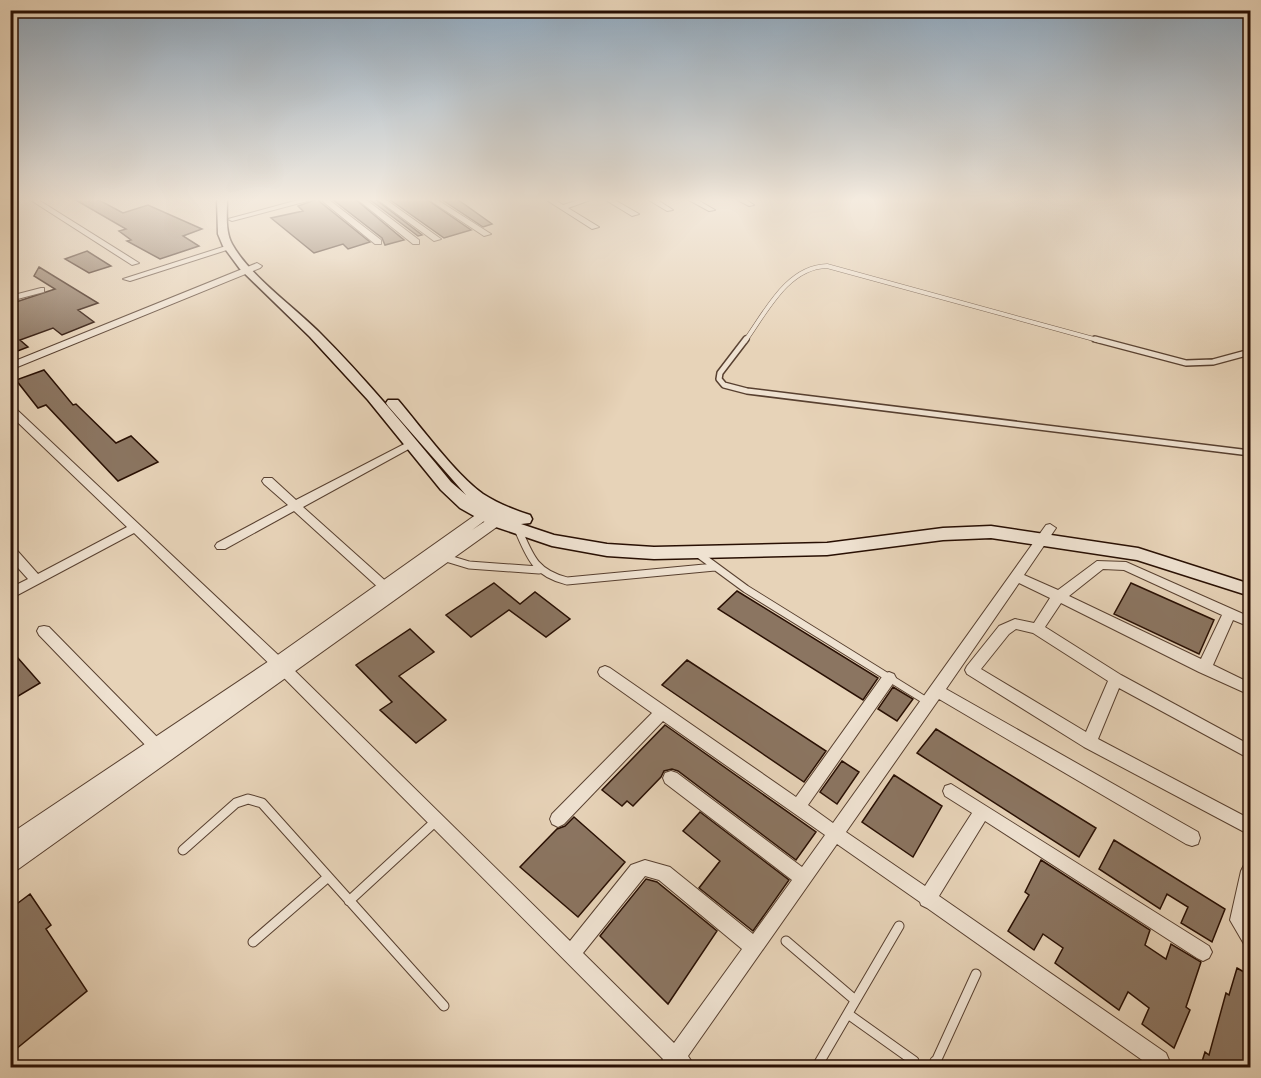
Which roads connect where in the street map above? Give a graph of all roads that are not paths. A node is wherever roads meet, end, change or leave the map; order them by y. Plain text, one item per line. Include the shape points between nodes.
1 (114, 249) edge
2 (225, 249) edge
3 (231, 249) edge
4 (242, 249) edge
5 (135, 262) dead end
6 (251, 266) junction
7 (127, 279) dead end
8 (41, 290) dead end
9 (10, 299) edge
10 (1251, 352) edge
11 (10, 360) edge
12 (10, 367) edge
13 (10, 409) edge
14 (412, 443) junction
15 (1251, 453) edge
16 (268, 481) dead end
17 (296, 506) junction
18 (500, 517) junction
19 (134, 528) junction
20 (1047, 533) junction
21 (221, 546) dead end
22 (10, 550) edge
23 (696, 553) junction
24 (446, 557) junction
25 (715, 567) junction
26 (539, 570) junction
27 (1016, 576) junction
28 (1251, 578) edge
29 (36, 580) junction
30 (385, 586) junction
31 (1251, 590) edge
32 (10, 594) edge
33 (1058, 597) junction
34 (1229, 613) junction
35 (1251, 622) edge
36 (1037, 629) junction
37 (44, 631) dead end
38 (282, 668) junction
39 (1204, 668) junction
40 (605, 672) dead end
41 (889, 678) junction
42 (1116, 679) junction
43 (1251, 689) edge
44 (933, 696) junction
45 (662, 712) junction
46 (1089, 742) junction
47 (157, 747) junction
48 (1251, 752) edge
49 (671, 778) dead end
50 (951, 791) dead end
51 (797, 808) junction
52 (982, 811) junction
53 (558, 819) dead end
54 (437, 820) junction
55 (1251, 827) edge
56 (834, 834) junction
57 (1192, 838) dead end
58 (10, 846) edge
59 (183, 850) dead end
60 (10, 865) edge
61 (1251, 871) edge
62 (327, 877) junction
63 (803, 878) junction
64 (927, 899) junction
65 (350, 902) junction
66 (899, 926) dead end
67 (1251, 938) edge
68 (786, 941) dead end
69 (253, 942) dead end
70 (754, 947) junction
71 (1203, 952) dead end
72 (571, 954) junction
73 (976, 974) dead end
74 (855, 1000) junction
75 (444, 1006) dead end
76 (848, 1014) junction
77 (1159, 1060) dead end
78 (914, 1061) dead end
79 (676, 1064) edge
80 (937, 1066) edge
81 (816, 1068) edge

1 - 5 street
2 - 7 street
3 - 6 main road
4 - 6 main road
6 - 11 street
6 - 12 street
6 - 14 main road
6 - 18 main road via 326,331 459,480
8 - 9 street
10 - 15 lane via 1211,364 1175,361 827,266 815,266 797,273 790,281 719,379 724,385 747,391
13 - 19 street
14 - 17 street
14 - 18 main road via 446,486 466,504
16 - 17 street
17 - 21 street
17 - 30 street
18 - 20 main road via 611,541 653,544 823,538 990,521
18 - 23 main road via 552,540 607,550
18 - 24 street
18 - 26 lane
18 - 30 street
19 - 29 street
19 - 38 street
20 - 23 main road via 943,534 827,549
20 - 27 street
20 - 28 main road via 1141,544
20 - 31 main road via 1138,554
22 - 29 street
23 - 25 lane
24 - 26 lane via 469,565
24 - 38 street
25 - 26 lane via 567,581 552,579
25 - 41 lane
27 - 33 street
27 - 44 street
29 - 32 street
30 - 38 street
33 - 34 street via 1101,564 1111,564 1126,566
33 - 36 street
33 - 39 street
34 - 35 street
34 - 39 street
36 - 42 street
36 - 46 street via 1015,624 1004,630 972,670
37 - 47 street
38 - 47 street
38 - 54 street
38 - 60 street
39 - 43 street
40 - 45 street
41 - 44 lane
41 - 51 street
42 - 46 street
42 - 48 street
44 - 56 street
44 - 57 street
45 - 51 street
45 - 53 street
46 - 55 street
47 - 58 street
49 - 63 street
50 - 52 street
51 - 56 street
52 - 64 street
52 - 71 street
54 - 65 lane
54 - 72 street
56 - 63 street
56 - 64 street
59 - 62 lane via 234,805 254,799 262,803
61 - 67 street via 1239,920
62 - 65 lane
62 - 69 lane
63 - 70 street
64 - 77 street
65 - 75 lane
66 - 74 lane
68 - 74 lane
70 - 72 street via 664,873 645,868 637,871
70 - 79 street
72 - 79 street
73 - 80 lane
74 - 76 lane
76 - 78 lane
76 - 81 lane

